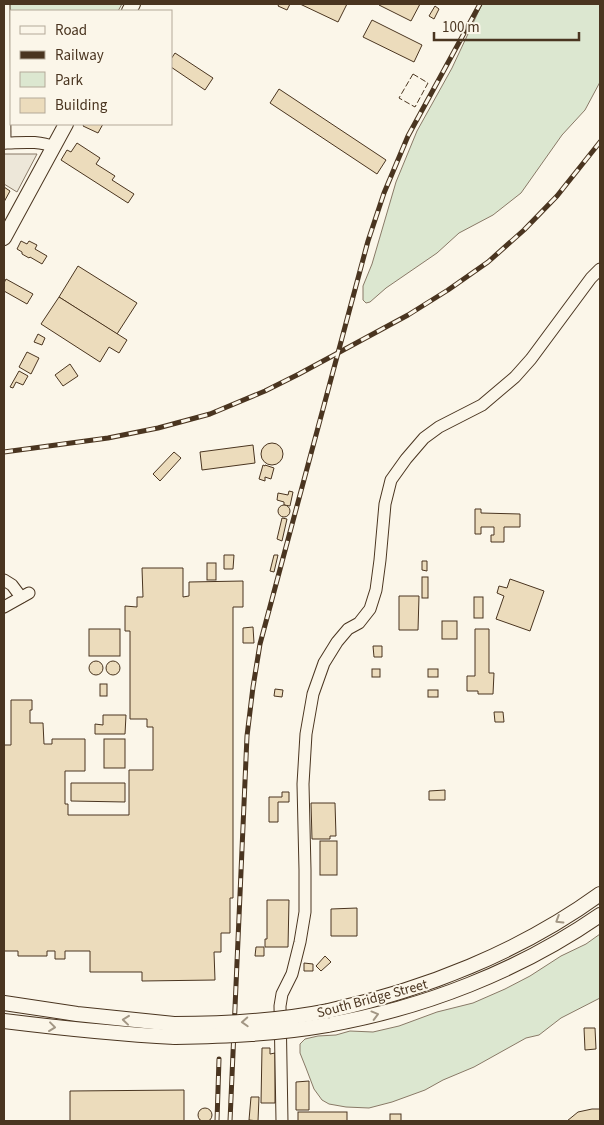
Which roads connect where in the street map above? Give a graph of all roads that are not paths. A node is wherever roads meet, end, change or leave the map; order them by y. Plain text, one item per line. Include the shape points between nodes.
1 (4, 4) edge
2 (8, 62) edge
3 (65, 125) edge
4 (4, 143) edge
5 (53, 148) junction
6 (4, 238) edge
7 (600, 268) edge
8 (4, 580) edge
9 (4, 607) edge
10 (600, 894) edge
11 (600, 915) edge
12 (4, 1003) edge
13 (327, 1018) junction
14 (4, 1020) edge
15 (175, 1030) junction
16 (282, 1121) edge

1 - 2 street
2 - 4 street
3 - 5 main road
4 - 5 street via 39,143
5 - 6 main road
7 - 16 street via 515,378 482,405 424,438 391,480 384,504 376,590 370,609 336,642 324,663 313,694 306,734 303,784 305,912 292,974 280,1006
8 - 9 street via 25,595
10 -> 13 main road, South Bridge Street via 517,944 433,981 355,1005
13 -> 11 main road, South Bridge Street via 354,1020 436,998 528,959
15 -> 12 main road, South Bridge Street
13 - 15 main road, South Bridge Street, bridge via 301,1016
14 -> 15 main road, South Bridge Street via 122,1034

